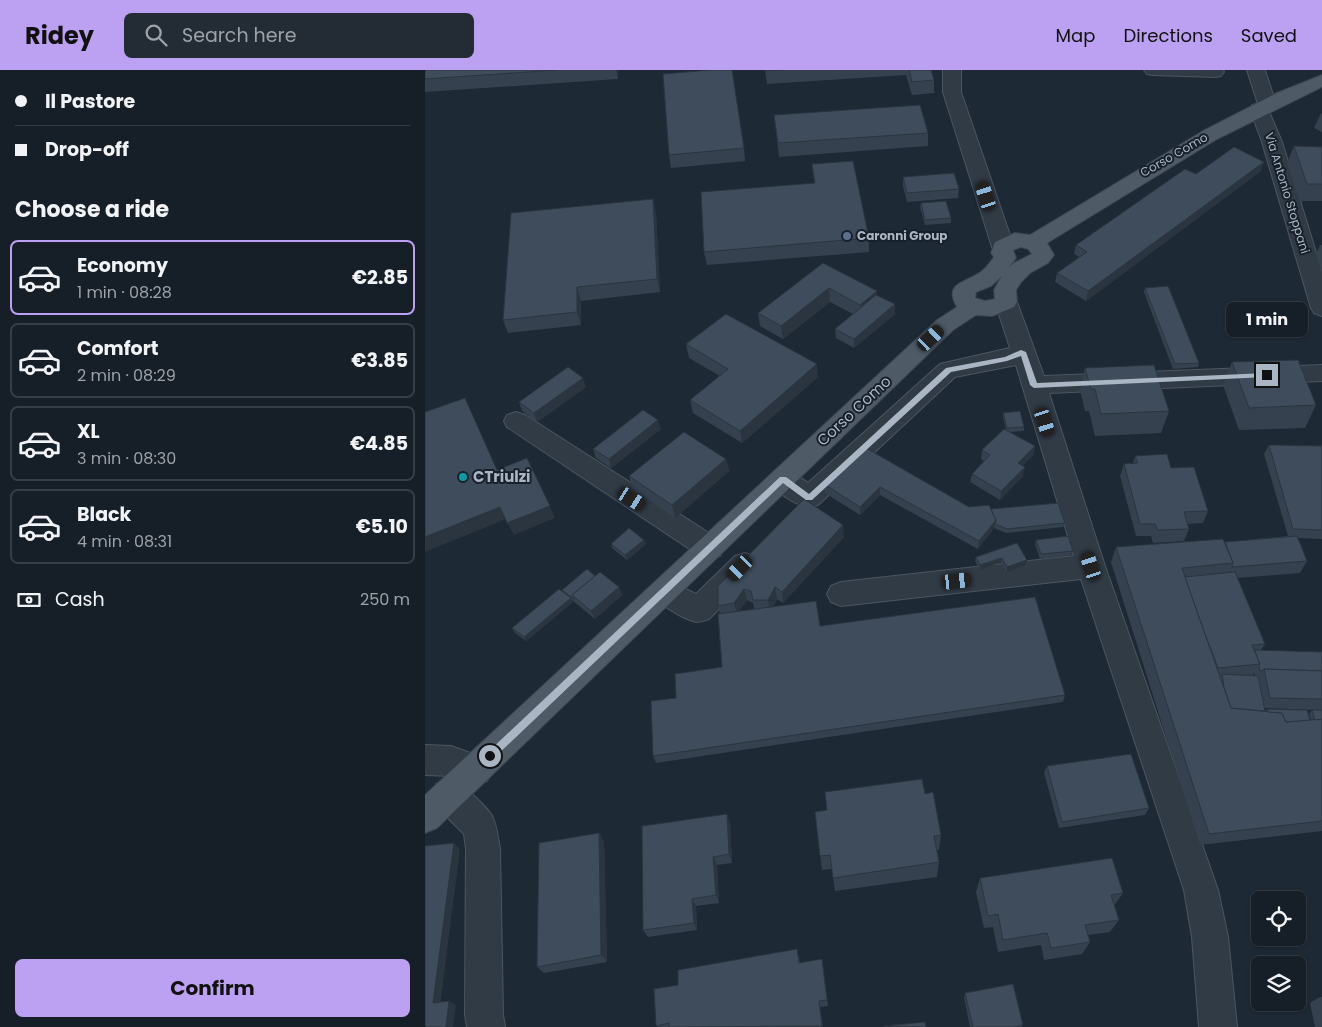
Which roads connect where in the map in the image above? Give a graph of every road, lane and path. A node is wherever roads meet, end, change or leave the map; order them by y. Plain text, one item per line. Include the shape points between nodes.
1 (953, 70) edge
2 (1153, 70) edge
3 (1256, 70) edge
4 (1215, 72) dead end
5 (1322, 80) edge
6 (1263, 106) junction
7 (1033, 242) junction
8 (1003, 247) junction
9 (1005, 302) junction
10 (973, 307) junction
11 (1322, 308) edge
12 (1023, 352) junction
13 (1322, 373) edge
14 (1033, 382) junction
15 (516, 421) dead end
16 (783, 479) junction
17 (809, 498) junction
18 (788, 519) edge
19 (761, 547) edge
20 (710, 548) junction
21 (1091, 566) junction
22 (664, 591) junction
23 (841, 594) dead end
24 (425, 760) edge
25 (476, 770) junction
26 (436, 806) edge
27 (486, 1027) edge
28 (1218, 1027) edge

1 - 8 street via 952,92
2 - 4 street
3 - 6 street, Via Antonio Stoppani
5 - 6 main road, Corso Como
6 - 7 main road, Corso Como via 1153,165
6 - 11 street, Via Antonio Stoppani
7 - 8 main road via 1015,240
7 - 9 main road via 1042,252 1041,258 1020,268 1005,290
8 - 10 main road via 1005,258 994,271 985,280 965,290 964,296
9 - 10 main road via 992,310
9 - 12 street
10 - 16 main road, Corso Como via 945,325
12 - 14 street
12 - 17 street via 1007,359 948,370
13 - 14 street
14 - 21 street
15 - 20 street
16 - 17 street
16 - 20 main road, Corso Como
17 - 18 street
19 - 22 street via 699,610
20 - 22 main road, Corso Como
21 - 23 street
21 - 28 street via 1201,890 1210,936
22 - 25 main road, Corso Como
24 - 25 street via 451,761
25 - 26 main road, Corso Como
26 - 27 street via 479,826 483,849

